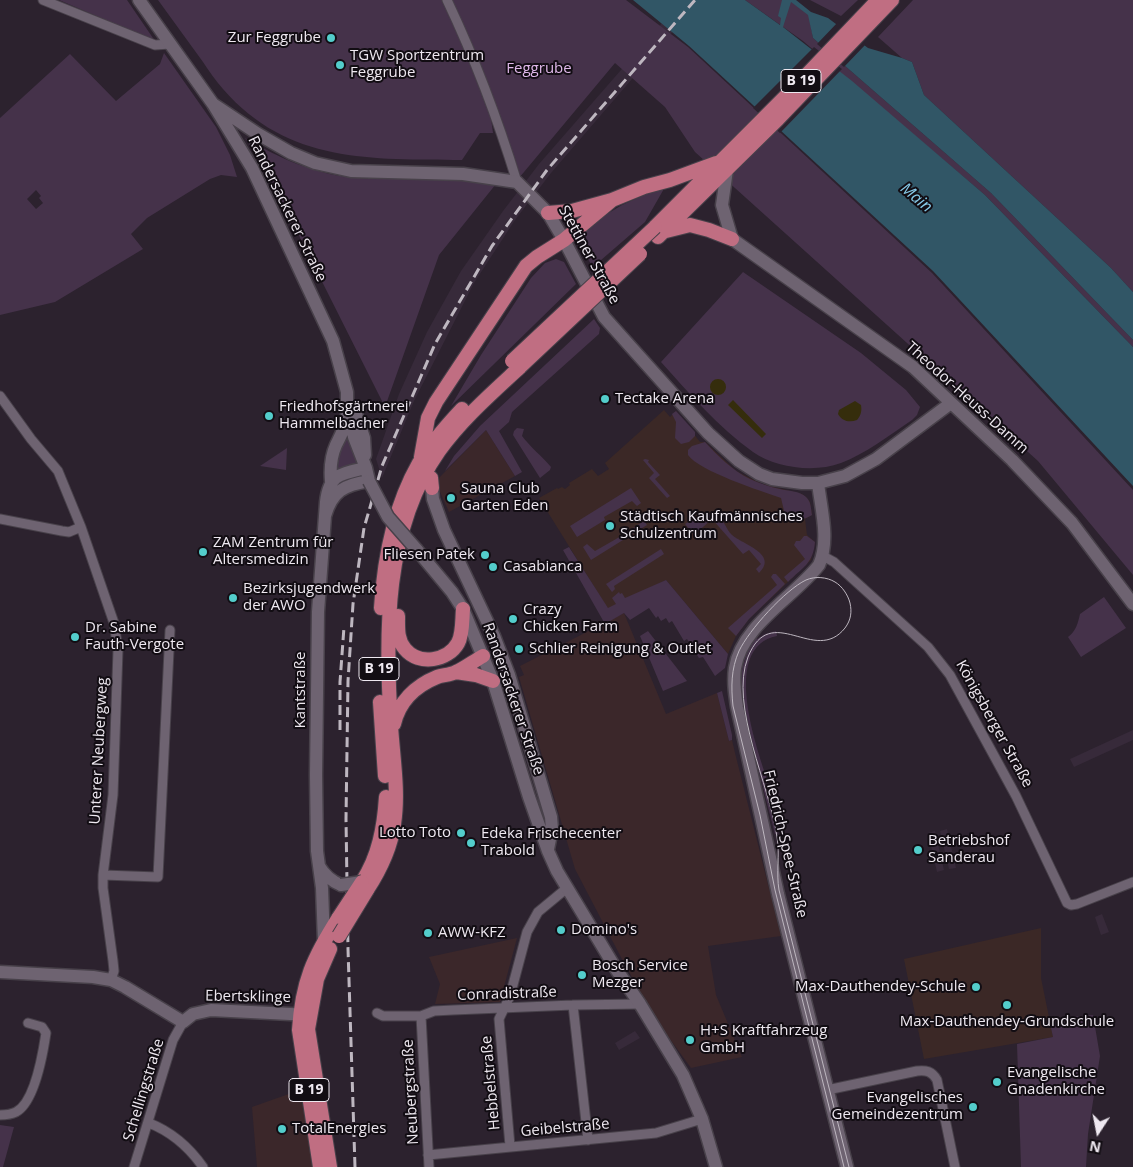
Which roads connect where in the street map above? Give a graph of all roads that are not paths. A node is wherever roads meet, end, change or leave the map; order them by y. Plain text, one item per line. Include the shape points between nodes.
1 (43, 0) edge
2 (139, 0) edge
3 (448, 0) edge
4 (878, 0) edge
5 (892, 0) edge
6 (170, 44) junction
7 (213, 104) junction
8 (724, 165) junction
9 (512, 181) junction
10 (612, 200) junction
11 (548, 213) junction
12 (663, 232) junction
13 (732, 239) junction
14 (564, 240) junction
15 (516, 364) junction
16 (0, 396) edge
17 (347, 401) junction
18 (951, 403) junction
19 (439, 451) junction
20 (419, 463) junction
21 (366, 468) junction
22 (331, 481) junction
23 (369, 481) junction
24 (432, 483) junction
25 (818, 483) junction
26 (325, 516) junction
27 (0, 519) edge
28 (81, 527) junction
29 (823, 556) junction
30 (1133, 604) edge
31 (463, 609) junction
32 (170, 630) dead end
33 (483, 656) junction
34 (456, 672) junction
35 (493, 681) junction
36 (392, 735) junction
37 (548, 851) junction
38 (318, 863) junction
39 (103, 876) junction
40 (1133, 882) edge
41 (364, 883) junction
42 (567, 888) junction
43 (324, 942) junction
44 (0, 972) edge
45 (111, 980) junction
46 (640, 1004) junction
47 (573, 1005) junction
48 (504, 1008) junction
49 (305, 1014) junction
50 (377, 1014) dead end
51 (421, 1016) junction
52 (183, 1022) junction
53 (28, 1023) dead end
54 (827, 1090) junction
55 (0, 1115) edge
56 (702, 1119) junction
57 (149, 1123) junction
58 (588, 1140) junction
59 (510, 1146) junction
60 (428, 1155) junction
61 (134, 1167) edge
62 (203, 1167) edge
63 (320, 1167) edge
64 (330, 1167) edge
65 (429, 1167) edge
66 (716, 1167) edge
67 (847, 1167) edge
68 (955, 1167) edge

1 - 6 street via 155,45
2 - 6 main road, Randersackerer Straße
3 - 9 street via 496,116
4 - 8 main road, B 19
5 - 8 main road, B 19
6 - 7 main road, Randersackerer Straße
7 - 9 main road via 258,134 315,163 351,171 463,174
7 - 17 main road, Randersackerer Straße via 252,168 333,341
8 - 10 main road via 644,187
8 - 12 main road, B 19
8 - 13 main road via 722,205
8 - 15 main road, B 19, bridge via 654,227
9 - 11 main road, Stettiner Straße
10 - 11 main road via 572,211
10 - 14 main road
11 - 14 main road, Stettiner Straße
12 - 13 main road via 690,225
12 - 15 main road, B 19, bridge
13 - 18 main road, Theodor-Heuss-Damm via 913,367
14 - 20 main road via 526,266 436,402 428,418
14 - 25 main road, Stettiner Straße via 604,317 708,433 738,461 760,474 787,482
15 - 19 main road, B 19
15 - 20 main road, B 19 via 465,405
16 - 28 street, Unterer Neubergweg via 58,471
17 - 21 main road, Randersackerer Straße via 354,438
17 - 22 main road, Kantstraße via 346,421 332,461
18 - 25 main road, Stettiner Straße via 860,469
18 - 30 main road, Theodor-Heuss-Damm via 1072,523
19 - 24 main road
19 - 36 main road, B 19 via 409,510 397,556 388,656
20 - 41 main road, B 19 via 404,495 388,547 382,588 379,670 387,794 380,844
21 - 22 main road
21 - 23 main road, Randersackerer Straße
22 - 26 main road, Kantstraße
23 - 26 main road, Kantstraße via 342,489 328,506
23 - 31 main road, Randersackerer Straße, bridge via 388,516
24 - 31 main road via 418,510 402,576 398,624 404,648 412,655 433,660 451,652 461,637
24 - 37 main road, Randersackerer Straße via 444,530 494,636 515,695 551,817
25 - 29 main road via 825,544
26 - 38 main road, Kantstraße via 318,612
27 - 28 street via 69,532
28 - 39 street, Unterer Neubergweg via 114,623 118,650 113,795
29 - 40 street, Königsberger Straße via 834,562 928,647 950,675 1012,790 1067,903 1077,904
29 - 54 main road, Friedrich-Spee-Straße via 812,574 747,639 738,655 734,679 737,707 776,885
31 - 33 main road, Randersackerer Straße
32 - 39 street via 158,877
33 - 34 main road
33 - 35 main road, Randersackerer Straße
34 - 35 main road
34 - 36 main road via 437,677 412,692 397,711
35 - 37 main road, Randersackerer Straße
36 - 41 main road, B 19 via 396,796 394,824 378,872
37 - 42 main road, Randersackerer Straße
38 - 41 main road, bridge via 326,876 341,886
38 - 43 main road, Kantstraße
39 - 45 street, Unterer Neubergweg via 114,971
41 - 43 main road, B 19, bridge
41 - 49 main road, B 19, bridge via 323,963
42 - 46 main road, Randersackerer Straße
42 - 48 street, Hebbelstraße via 538,912 526,932
43 - 49 main road, B 19 via 307,978
44 - 45 main road
45 - 52 main road
46 - 47 street, Conradistraße
46 - 56 main road, Randersackerer Straße via 683,1075
47 - 48 street, Conradistraße
47 - 58 street
48 - 51 street, Conradistraße via 434,1012
48 - 59 street, Hebbelstraße via 499,1019
49 - 52 main road, Ebertsklinge via 211,1010 193,1014
49 - 63 main road, B 19 via 299,1030
49 - 64 main road, B 19
50 - 51 street, Conradistraße
51 - 60 street, Neubergstraße
52 - 57 street, Schellingstraße via 173,1040
53 - 55 street via 42,1027 46,1033 31,1096 16,1112
54 - 67 main road, Friedrich-Spee-Straße
54 - 68 street via 917,1071 931,1072 937,1080
56 - 58 street, Geibelstraße via 656,1133
56 - 66 main road, Randersackerer Straße
57 - 61 street, Schellingstraße
57 - 62 street via 190,1149
58 - 59 street, Geibelstraße
59 - 60 street, Geibelstraße
60 - 65 street, Neubergstraße

